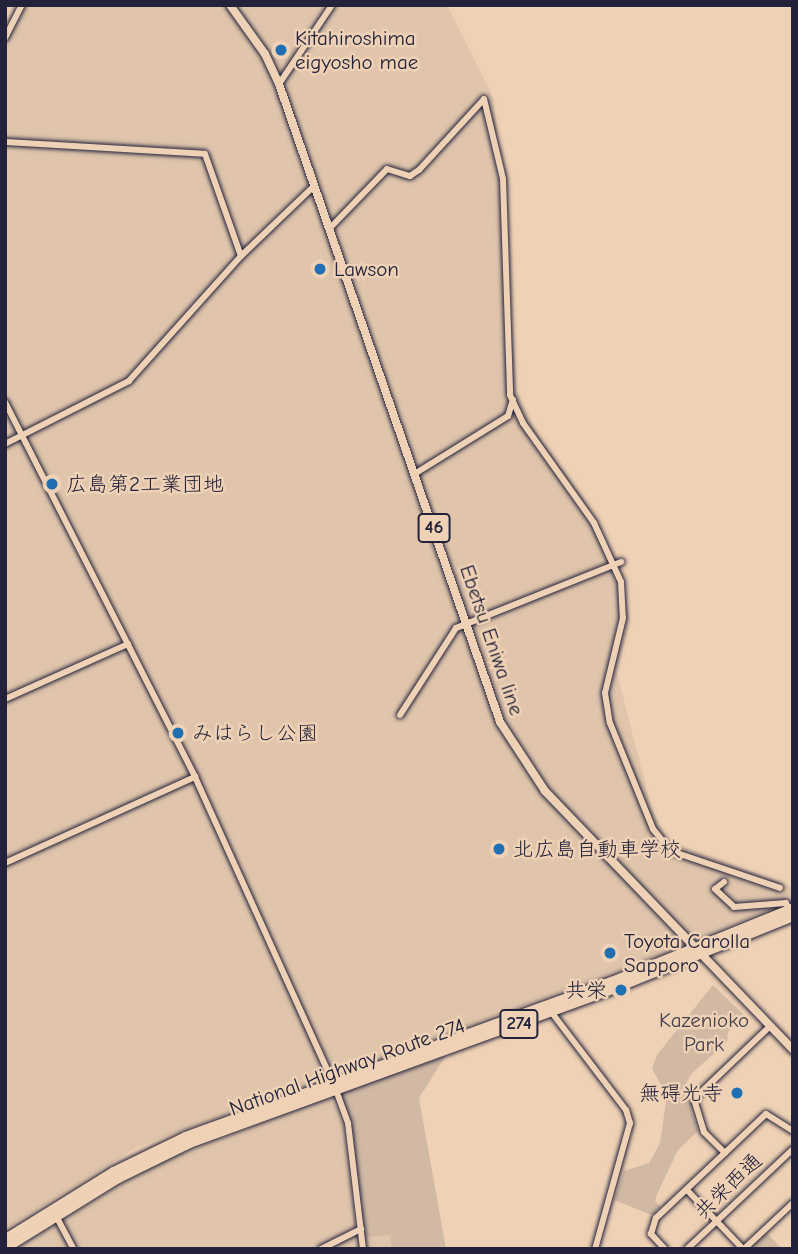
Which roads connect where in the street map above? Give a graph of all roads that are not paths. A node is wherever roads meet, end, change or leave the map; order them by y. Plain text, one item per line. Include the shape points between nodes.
1 (22, 5) edge
2 (230, 5) edge
3 (332, 5) edge
4 (5, 38) edge
5 (279, 84) junction
6 (5, 142) edge
7 (314, 186) junction
8 (329, 229) junction
9 (242, 256) junction
10 (513, 400) junction
11 (5, 402) edge
12 (22, 435) junction
13 (5, 444) edge
14 (416, 473) junction
15 (621, 562) dead end
16 (613, 564) junction
17 (467, 624) junction
18 (128, 644) junction
19 (5, 699) edge
20 (400, 715) dead end
21 (195, 777) junction
22 (5, 863) edge
23 (723, 881) dead end
24 (780, 888) dead end
25 (791, 911) edge
26 (696, 951) junction
27 (548, 1008) junction
28 (770, 1026) junction
29 (793, 1049) edge
30 (335, 1086) junction
31 (793, 1131) edge
32 (793, 1149) edge
33 (725, 1153) junction
34 (687, 1190) junction
35 (793, 1203) edge
36 (55, 1212) junction
37 (717, 1221) junction
38 (360, 1229) junction
39 (5, 1238) edge
40 (5, 1248) edge
41 (74, 1249) edge
42 (321, 1249) edge
43 (363, 1249) edge
44 (595, 1249) edge
45 (665, 1249) edge
46 (687, 1249) edge
47 (744, 1249) edge

1 - 4 street
2 - 5 main road, Ebetsu Eniwa line / 46 via 265,54
3 - 5 street
5 - 7 main road, Ebetsu Eniwa line / 46
6 - 9 street via 205,154
7 - 8 main road, Ebetsu Eniwa line / 46
7 - 9 street
8 - 10 street via 387,169 410,176 419,170 484,99 503,180
8 - 14 main road, Ebetsu Eniwa line / 46
9 - 12 street via 129,381
10 - 14 street via 508,416
10 - 16 street via 523,423 594,523
11 - 12 street
12 - 13 street
12 - 18 street
14 - 17 main road, Ebetsu Eniwa line / 46
15 - 16 street
16 - 17 street
16 - 24 street via 621,582 623,618 608,674 607,710 653,829 671,851
17 - 20 street via 456,628
17 - 26 main road, Ebetsu Eniwa line / 46 via 500,722 518,755 545,791
18 - 19 street
18 - 21 street
21 - 22 street
21 - 30 street
23 - 25 street via 715,889 734,908 786,903
25 - 26 highway, National Highway Route 274 / 274
26 - 27 highway, National Highway Route 274 / 274
26 - 28 main road, Ebetsu Eniwa line / 46
27 - 30 highway, National Highway Route 274 / 274
27 - 44 street via 626,1110 630,1123
28 - 29 main road, Ebetsu Eniwa line / 46
28 - 33 street via 694,1099 704,1132
30 - 36 highway, National Highway Route 274 / 274 via 173,1141
30 - 38 street via 348,1123
31 - 33 street via 766,1114
32 - 37 street, 共栄西通
33 - 34 street
34 - 37 street
34 - 45 street via 656,1218 651,1234
35 - 47 street
36 - 39 highway, National Highway Route 274 / 274
36 - 40 highway, National Highway Route 274 / 274
36 - 41 street
37 - 46 street, 共栄西通
37 - 47 street
38 - 42 street
38 - 43 street

